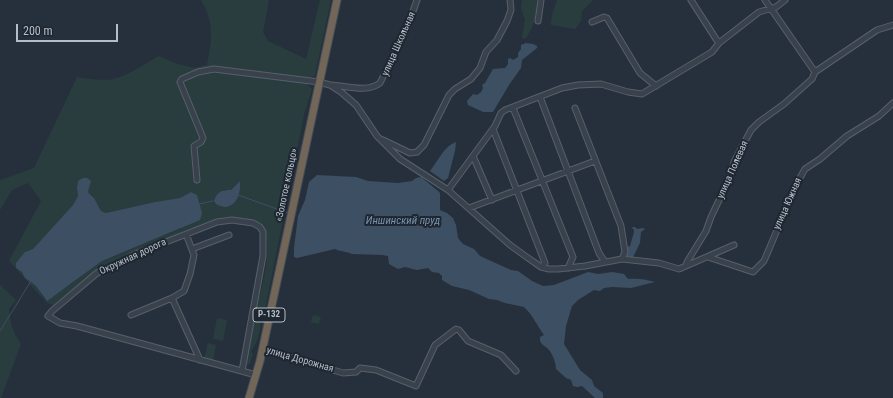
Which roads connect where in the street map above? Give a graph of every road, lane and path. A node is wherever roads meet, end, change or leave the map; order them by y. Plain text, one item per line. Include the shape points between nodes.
1 (336, 0) edge
2 (418, 0) edge
3 (510, 0) edge
4 (541, 0) edge
5 (691, 0) edge
6 (765, 0) edge
7 (785, 0) edge
8 (770, 8) junction
9 (538, 20) dead end
10 (592, 22) dead end
11 (893, 26) edge
12 (719, 42) junction
13 (815, 72) junction
14 (319, 82) junction
15 (330, 85) junction
16 (656, 86) junction
17 (540, 97) junction
18 (893, 104) edge
19 (513, 108) junction
20 (574, 108) dead end
21 (493, 129) junction
22 (377, 136) junction
23 (473, 156) junction
24 (595, 161) junction
25 (569, 171) junction
26 (197, 180) dead end
27 (543, 180) junction
28 (448, 190) junction
29 (517, 190) junction
30 (492, 200) junction
31 (470, 208) junction
32 (186, 234) junction
33 (229, 235) dead end
34 (734, 245) dead end
35 (192, 249) junction
36 (708, 257) junction
37 (622, 259) junction
38 (605, 262) junction
39 (686, 266) junction
40 (542, 267) junction
41 (568, 268) junction
42 (172, 298) junction
43 (131, 315) dead end
44 (262, 349) junction
45 (200, 360) junction
46 (242, 371) junction
47 (516, 371) dead end
48 (256, 376) junction
49 (249, 398) edge
50 (253, 398) edge

1 - 14 highway, «Золотое кольцо» / Р-132
2 - 15 street, улица Школьная via 380,83 367,88
3 - 22 street via 510,15 497,40 486,52 482,66 449,95 420,150 410,153
4 - 9 street
5 - 12 street
6 - 8 street
7 - 8 street
8 - 12 street via 759,12
8 - 13 street
10 - 16 street via 607,18 640,73
11 - 13 street, улица Полевая via 877,30
12 - 16 street via 712,52
13 - 39 street, улица Полевая via 812,80 751,130 734,162 731,175 706,231
14 - 15 street
14 - 26 street via 218,69 202,70 182,79 180,82 203,138 194,146
14 - 44 highway, «Золотое кольцо» / Р-132
15 - 22 street via 356,105
16 - 17 street via 641,94 601,84 578,85
17 - 19 street
17 - 25 street
18 - 36 street, улица Южная via 805,169 764,261 753,272
19 - 21 street via 501,113
19 - 27 street
20 - 24 street
21 - 23 street
21 - 29 street
22 - 28 street via 400,159
23 - 28 street
23 - 30 street
24 - 25 street
24 - 37 street via 621,226 625,252
25 - 27 street
25 - 38 street via 599,253
27 - 29 street
27 - 41 street via 573,257
28 - 31 street
29 - 30 street
29 - 40 street via 545,264
30 - 31 street
31 - 40 street via 510,245
32 - 35 street
32 - 45 street, Окружная дорога via 97,273 48,316 60,322
32 - 46 street, Окружная дорога via 217,222 232,220 253,223 263,232 262,265
33 - 35 street
34 - 36 street
35 - 42 street via 194,259 184,291
36 - 39 street
37 - 38 street
37 - 39 street via 659,263 680,269
38 - 41 street
40 - 41 street
42 - 43 street
42 - 45 street
44 - 47 street, улица Дорожная via 343,373 356,372 360,368 376,370 416,386 435,345 456,329 468,341 501,355
44 - 48 highway, «Золотое кольцо» / Р-132
45 - 46 street, Окружная дорога
46 - 48 street, Окружная дорога
48 - 49 highway, «Золотое кольцо» / Р-132
48 - 50 highway, «Золотое кольцо» / Р-132

